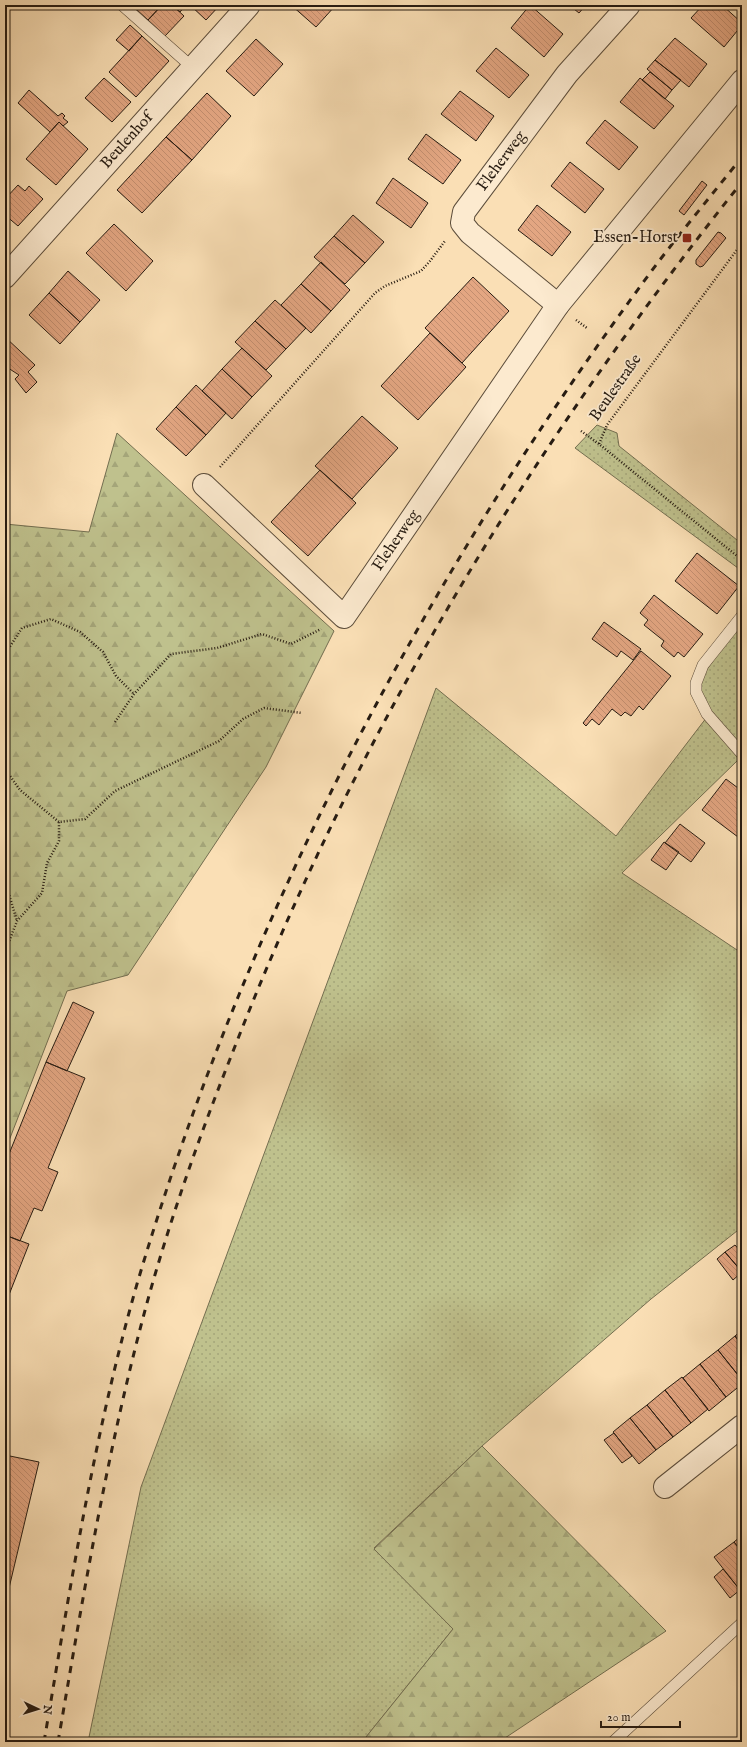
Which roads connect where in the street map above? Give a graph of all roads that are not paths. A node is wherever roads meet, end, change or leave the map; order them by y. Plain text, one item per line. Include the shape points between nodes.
1 (122, 5) edge
2 (249, 5) edge
3 (629, 5) edge
4 (192, 67) junction
5 (742, 81) edge
6 (5, 277) edge
7 (558, 305) junction
8 (204, 485) road end
9 (742, 616) edge
10 (742, 754) edge
11 (742, 1426) edge
12 (666, 1487) dead end
13 (742, 1623) edge
14 (612, 1742) edge

1 - 4 lane
2 - 4 street, Beulenhof
3 - 7 street, Fleherweg via 567,74 466,206 462,223 470,233
4 - 6 street, Beulenhof
5 - 7 street, Fleherweg
7 - 8 street, Fleherweg via 344,617
9 - 10 lane via 703,665 696,692 707,714
11 - 12 street
13 - 14 lane

